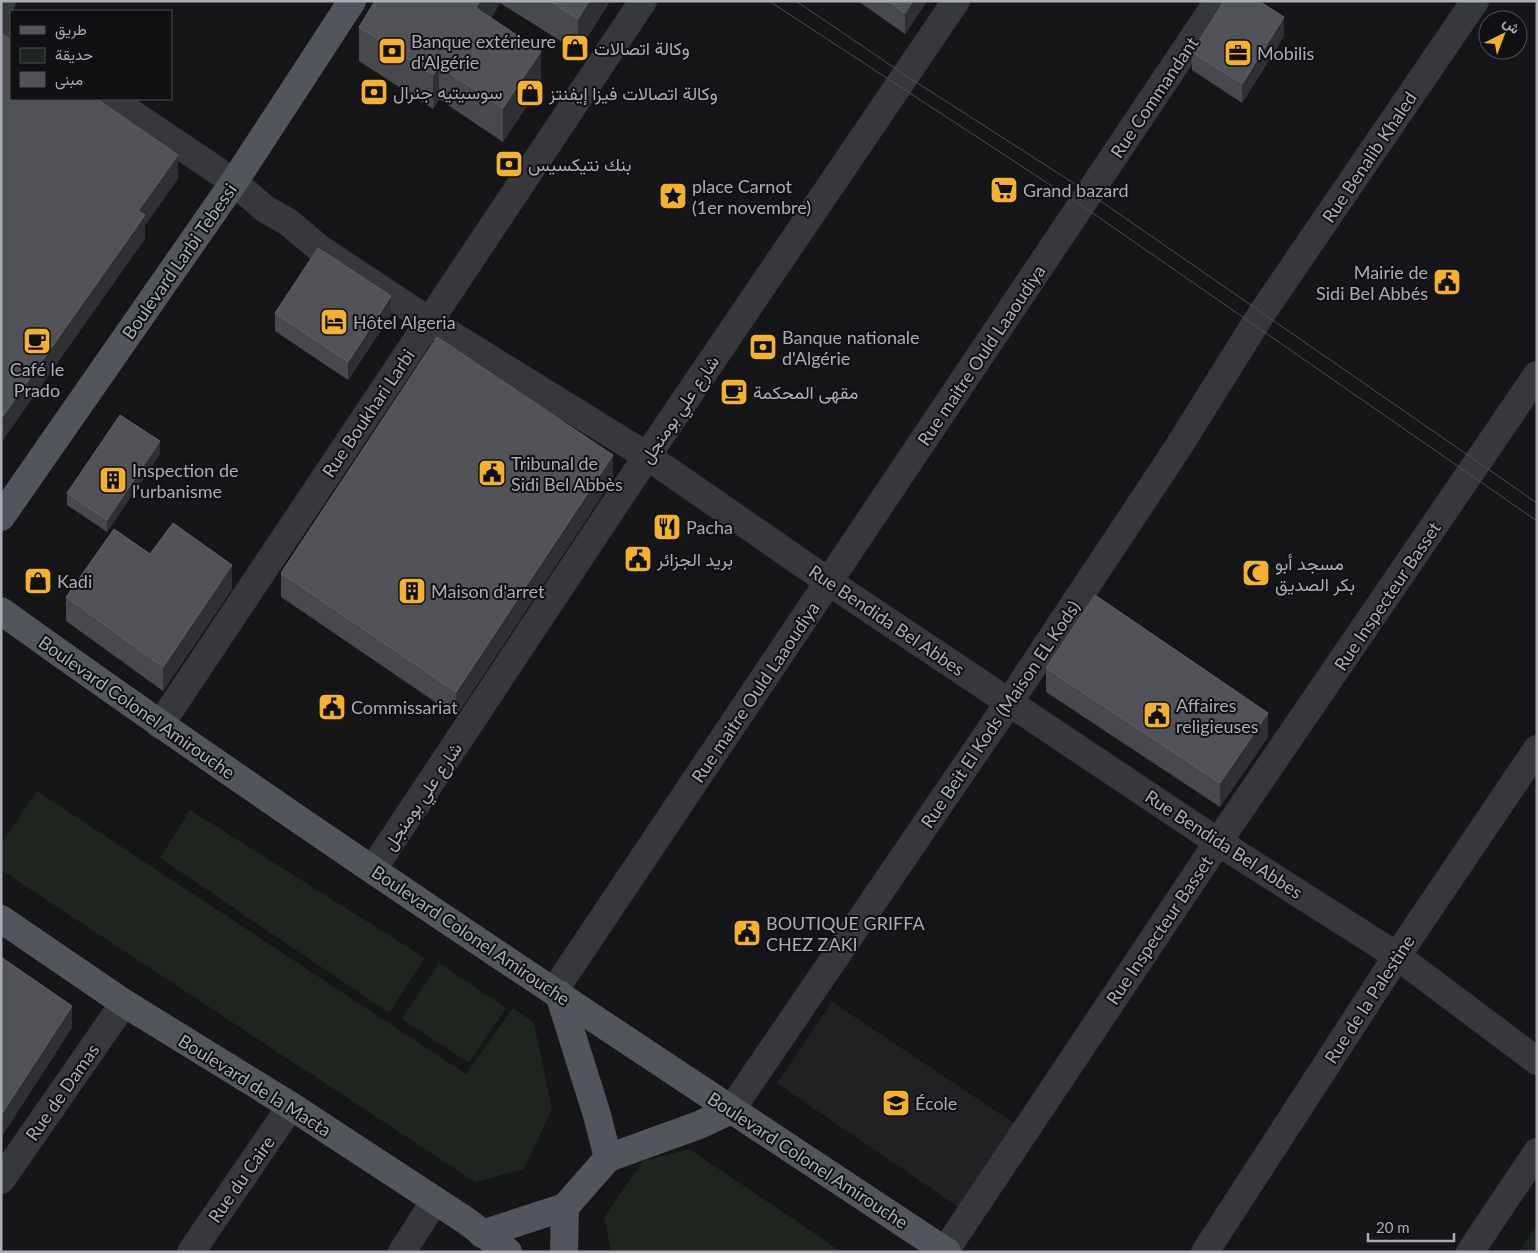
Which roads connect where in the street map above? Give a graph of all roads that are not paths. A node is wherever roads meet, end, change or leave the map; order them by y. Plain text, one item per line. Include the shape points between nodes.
1 (352, 1) edge
2 (643, 1) edge
3 (956, 1) edge
4 (1218, 1) edge
5 (1476, 1) edge
6 (112, 100) edge
7 (234, 182) junction
8 (1089, 193) joint
9 (1262, 313) joint
10 (429, 321) junction
11 (1537, 374) edge
12 (646, 456) junction
13 (1, 517) edge
14 (829, 582) junction
15 (1, 611) edge
16 (1010, 701) junction
17 (160, 725) junction
18 (1537, 749) edge
19 (1218, 842) junction
20 (373, 869) junction
21 (1, 919) edge
22 (1397, 956) junction
23 (556, 992) junction
24 (124, 1004) junction
25 (1537, 1061) edge
26 (291, 1106) junction
27 (731, 1110) junction
28 (1537, 1152) edge
29 (608, 1158) junction
30 (1, 1180) edge
31 (434, 1202) junction
32 (565, 1207) junction
33 (482, 1234) junction
34 (946, 1251) edge
35 (191, 1252) edge
36 (402, 1252) edge
37 (508, 1252) edge
38 (564, 1252) edge
39 (1205, 1252) edge
40 (1470, 1252) edge

1 - 7 main road, Boulevard Larbi Tebessi
2 - 10 street, Rue Boukhari Larbi
3 - 12 street, شارع علي بومنجل
4 - 8 street, Rue Commandant
5 - 9 street, Rue Benalib Khaled
6 - 7 street, Rue Bendida Bel Abbes
7 - 10 street, Rue Bendida Bel Abbes via 319,248
7 - 13 main road, Boulevard Larbi Tebessi
8 - 14 street, Rue maitre Ould Laaoudiya
9 - 16 street, Rue Beit El Kods (Maison EL Kods) via 1177,449
10 - 12 street, Rue Bendida Bel Abbes
10 - 17 street, Rue Boukhari Larbi
11 - 19 street, Rue Inspecteur Basset
12 - 14 street, Rue Bendida Bel Abbes
12 - 20 street, شارع علي بومنجل
14 - 16 street, Rue Bendida Bel Abbes
14 - 23 street, Rue maitre Ould Laaoudiya
15 - 17 main road, Boulevard Colonel Amirouche
16 - 19 street, Rue Bendida Bel Abbes
16 - 27 street, Rue Beit El Kods (Maison EL Kods)
17 - 20 main road, Boulevard Colonel Amirouche
18 - 22 street, Rue de la Palestine
19 - 22 street, Rue Bendida Bel Abbes
19 - 34 street, Rue Inspecteur Basset
20 - 23 main road, Boulevard Colonel Amirouche
21 - 24 main road, Boulevard de la Macta
22 - 25 street, Rue Bendida Bel Abbes
22 - 39 street, Rue de la Palestine
23 - 27 main road, Boulevard Colonel Amirouche
23 - 29 main road
24 - 26 main road, Boulevard de la Macta
24 - 30 street, Rue de Damas
26 - 31 main road, Boulevard de la Macta
26 - 35 street, Rue du Caire
27 - 29 main road
27 - 34 main road, Boulevard Colonel Amirouche
28 - 40 street
29 - 32 main road
31 - 33 main road, Boulevard de la Macta
31 - 36 street
32 - 33 main road
32 - 38 main road
33 - 37 main road, Boulevard de la Macta

